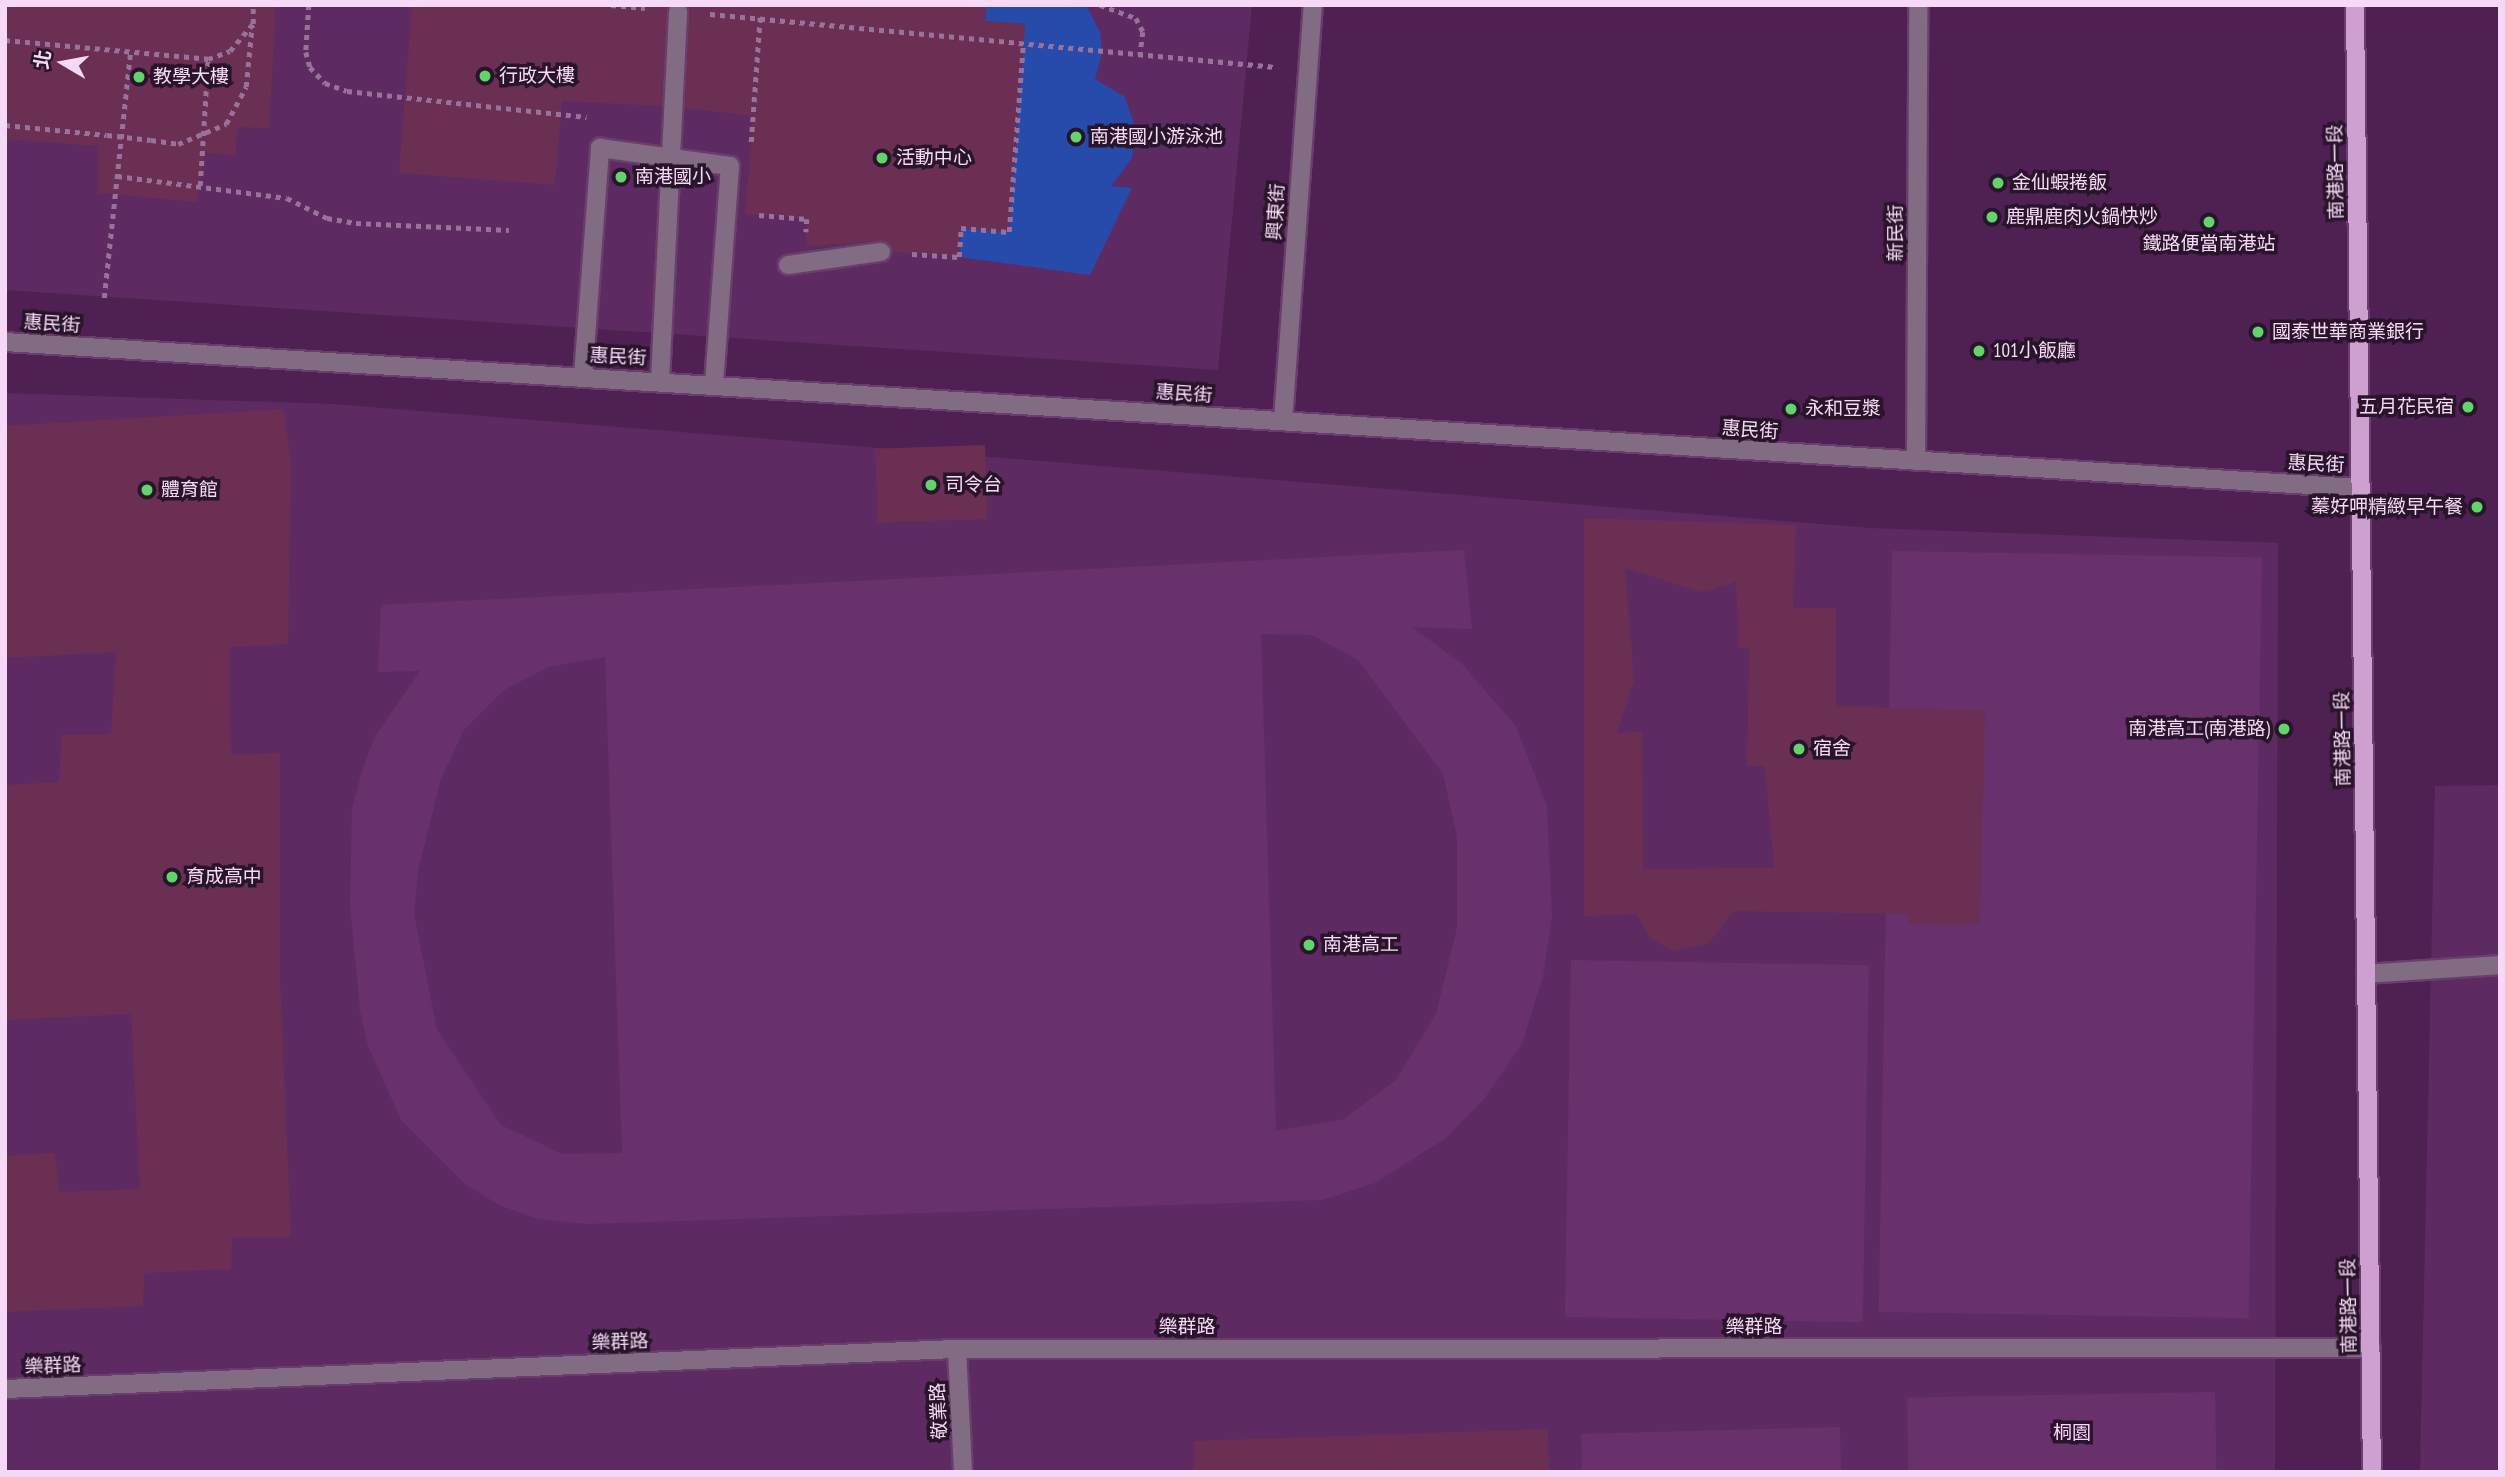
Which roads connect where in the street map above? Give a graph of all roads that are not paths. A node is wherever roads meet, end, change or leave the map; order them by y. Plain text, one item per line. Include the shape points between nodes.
1 (1312, 5) edge
2 (1918, 5) edge
3 (2355, 5) edge
4 (678, 12) road end
5 (671, 158) junction
6 (881, 251) road end
7 (788, 265) dead end
8 (5, 342) edge
9 (583, 376) junction
10 (660, 381) junction
11 (714, 385) junction
12 (1283, 421) junction
13 (1916, 461) junction
14 (2360, 488) junction
15 (2500, 965) edge
16 (2366, 974) junction
17 (2371, 1348) junction
18 (957, 1349) junction
19 (5, 1389) edge
20 (963, 1472) edge
21 (2372, 1472) edge

1 - 12 street, 興東街
2 - 13 street, 新民街
3 - 14 main road, 南港路一段
4 - 5 street
5 - 9 street via 600,149
5 - 10 street
5 - 11 street via 730,166
6 - 7 street
8 - 9 street, 惠民街
9 - 10 street, 惠民街
10 - 11 street, 惠民街
11 - 12 street, 惠民街
12 - 13 street, 惠民街
13 - 14 street, 惠民街
14 - 16 main road, 南港路一段
15 - 16 street
16 - 17 main road, 南港路一段
17 - 18 street, 樂群路
17 - 21 main road, 南港路一段
18 - 19 street, 樂群路
18 - 20 street, 敬業路

